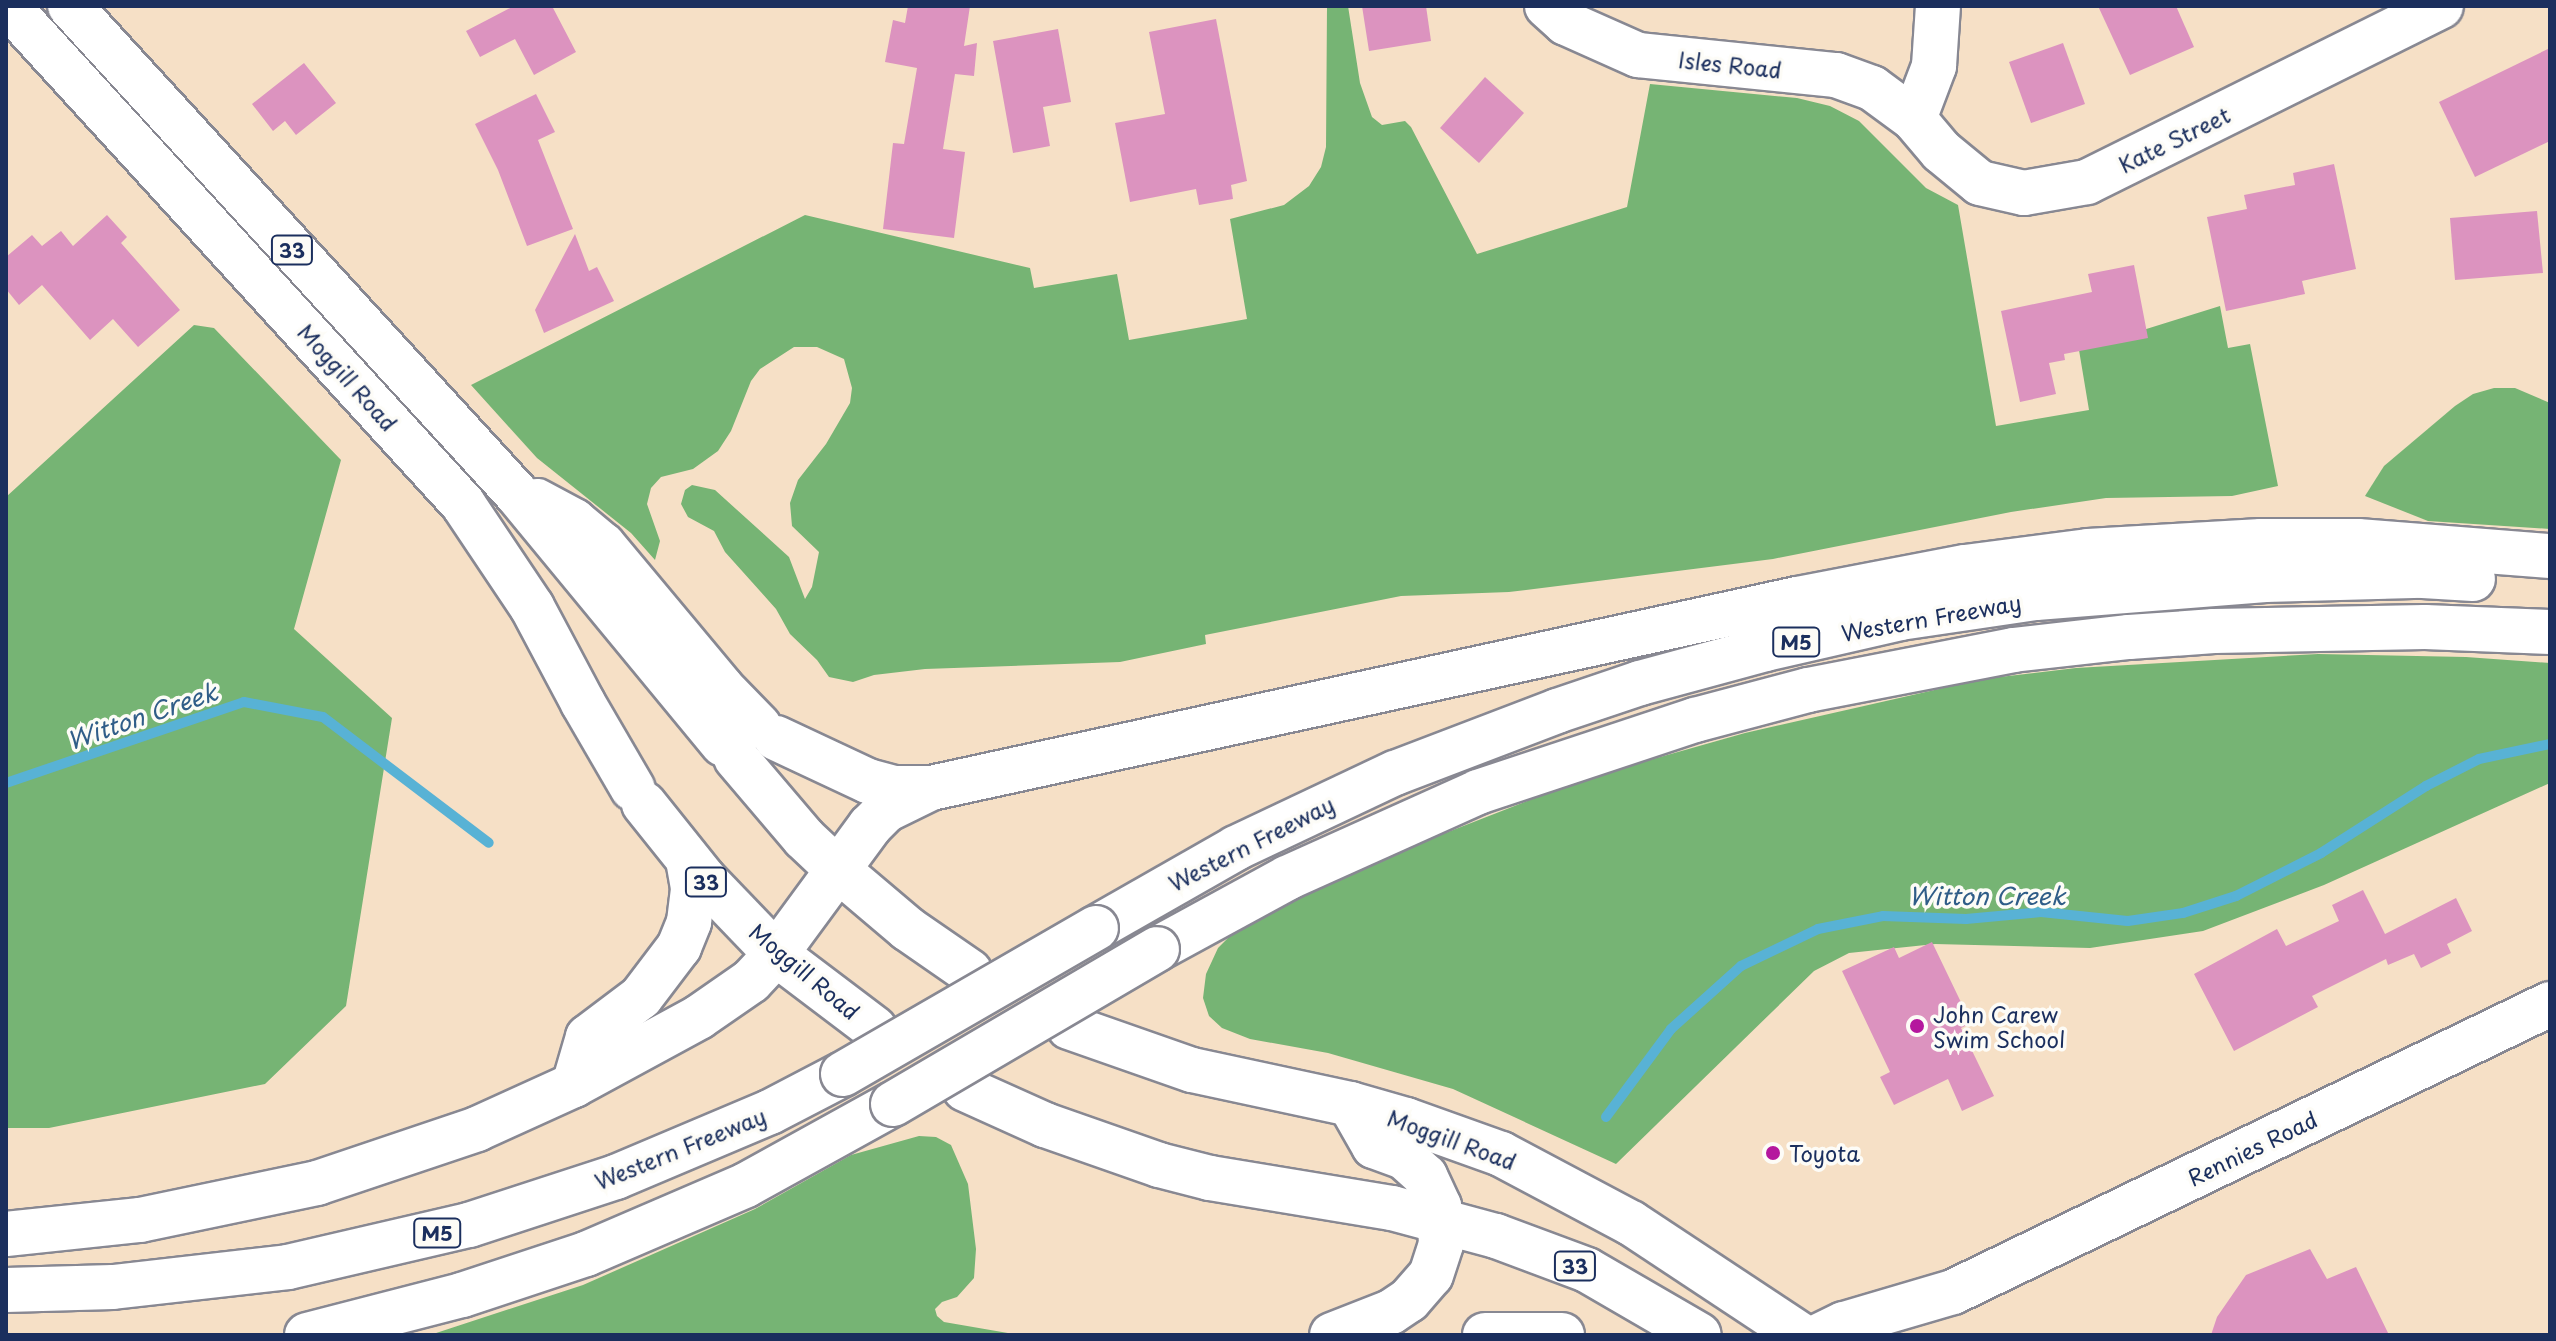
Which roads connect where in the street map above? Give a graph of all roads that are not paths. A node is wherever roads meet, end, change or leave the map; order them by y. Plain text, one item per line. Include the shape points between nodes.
1 (8, 6) edge
2 (70, 6) edge
3 (1547, 6) edge
4 (1938, 6) edge
5 (2441, 6) edge
6 (1914, 119) junction
7 (2550, 556) edge
8 (2550, 584) edge
9 (2550, 632) edge
10 (748, 741) junction
11 (931, 788) junction
12 (688, 861) junction
13 (836, 868) junction
14 (776, 954) junction
15 (970, 972) dead end
16 (2550, 1004) edge
17 (1069, 1027) dead end
18 (874, 1028) dead end
19 (574, 1085) junction
20 (965, 1089) dead end
21 (1350, 1104) junction
22 (1441, 1220) junction
23 (6, 1234) edge
24 (6, 1290) edge
25 (1953, 1292) junction
26 (307, 1335) edge
27 (1332, 1335) edge
28 (1485, 1335) edge
29 (1562, 1335) edge
30 (1699, 1335) edge
31 (1800, 1335) edge
32 (1821, 1335) edge
33 (1912, 1335) edge

1 - 12 main road, Moggill Road / 33 via 463,504 532,607 638,796
2 - 10 main road, Moggill Road / 33
3 - 6 main road, Isles Road via 1566,23 1638,55 1836,75 1872,88
4 - 6 main road via 1934,66
5 - 6 main road, Kate Street via 2087,182 2024,193 1980,183 1941,151
7 - 11 main road via 2358,541 2261,541 2088,551 1965,567
8 - 24 main road, Western Freeway / M5, bridge via 2423,576 2265,580 2036,598 1900,618 1640,683 1395,773 1236,848 843,1074 654,1162 469,1225 259,1271 113,1287
9 - 26 main road, M5, bridge via 2425,627 2129,637 2013,650 1808,690 1653,732 1478,792 1287,878 746,1185 599,1249 448,1299
10 - 11 main road via 895,788
10 - 13 main road, Moggill Road / 33 via 804,838
11 - 13 main road via 886,810
12 - 14 main road, Moggill Road / 33
12 - 19 main road via 693,888 684,937 675,955 641,997 588,1037
13 - 14 main road
13 - 15 main road, Moggill Road / 33 via 908,929
14 - 18 main road, Moggill Road / 33
14 - 19 main road via 751,981 699,1017
16 - 25 main road, Rennies Road
17 - 21 main road, Moggill Road via 1192,1070
19 - 23 main road via 477,1129 317,1183 140,1220
20 - 22 main road, 33 via 1045,1125 1159,1165
21 - 22 main road via 1374,1146 1404,1157 1425,1176
21 - 31 main road, Moggill Road via 1521,1163 1631,1223
22 - 27 main road via 1438,1258 1423,1286 1391,1312
22 - 30 main road, 33 via 1587,1270
25 - 32 main road, Rennies Road
25 - 33 main road, Rennies Road
28 - 29 main road

